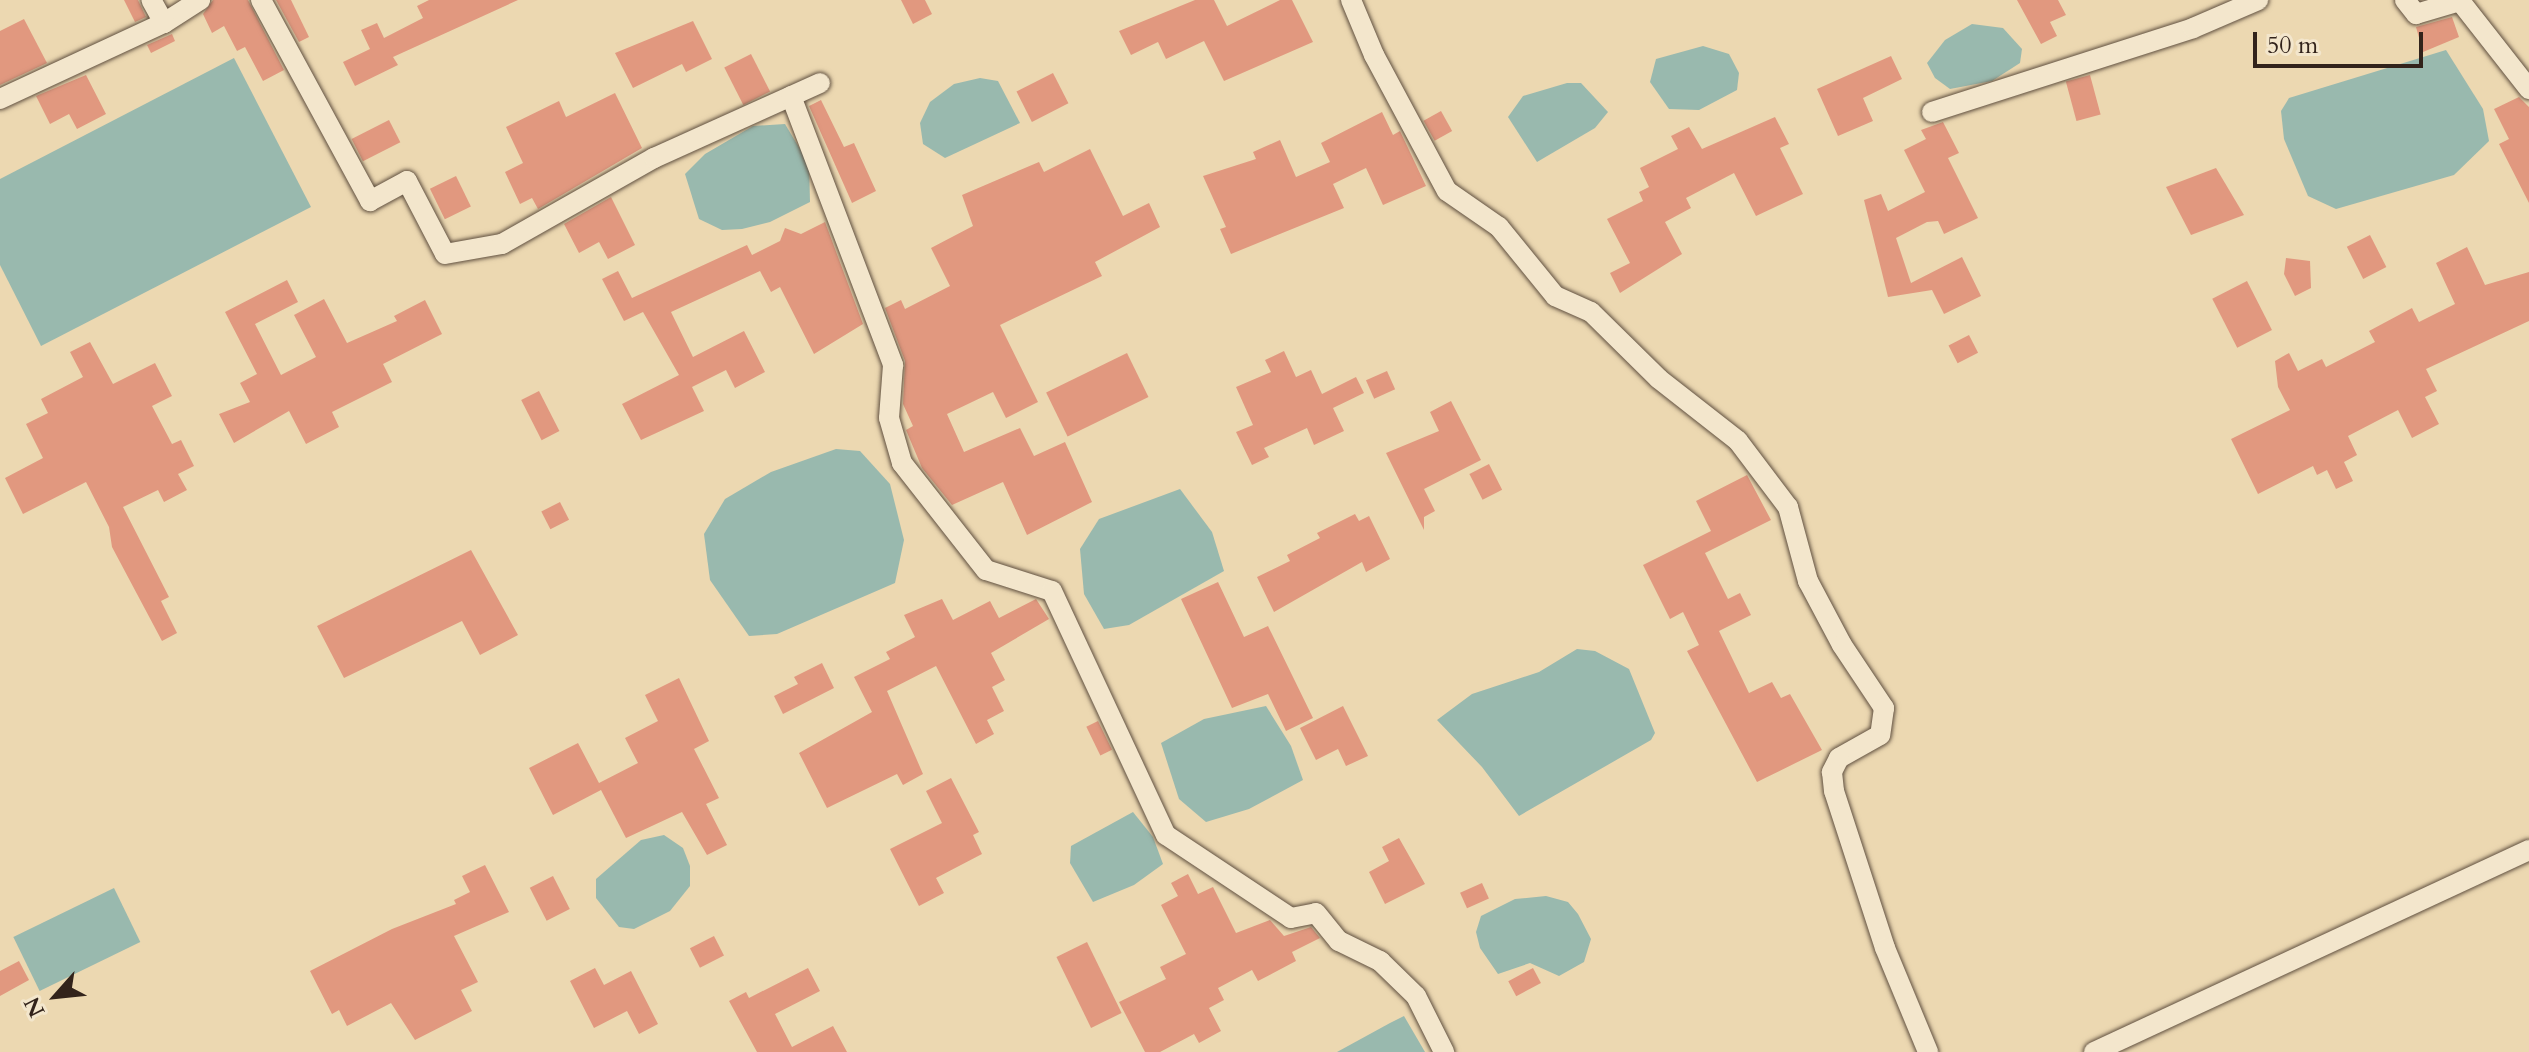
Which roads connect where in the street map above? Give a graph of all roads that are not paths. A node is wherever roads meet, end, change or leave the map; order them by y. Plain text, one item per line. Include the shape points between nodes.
1 (151, 0) edge
2 (200, 0) edge
3 (261, 0) edge
4 (1351, 0) edge
5 (2258, 0) edge
6 (2405, 0) edge
7 (164, 23) junction
8 (820, 83) dead end
9 (2529, 89) edge
10 (791, 96) junction
11 (0, 99) edge
12 (1932, 112) dead end
13 (2529, 850) edge
14 (1444, 1052) edge
15 (1928, 1052) edge
16 (2094, 1052) edge

1 - 7 street
2 - 7 street
3 - 10 street via 370,201 407,181 445,254 502,244 654,158
4 - 15 street via 1374,55 1447,191 1499,227 1555,296 1591,312 1659,379 1738,441 1788,507 1808,581 1884,708 1880,735 1839,758 1832,772 1834,791 1885,948
5 - 12 street via 2150,42
6 - 9 street via 2416,14 2460,1
7 - 11 street
8 - 10 street
10 - 14 street via 893,365 889,418 902,463 986,570 1052,591 1166,835 1291,918 1316,913 1339,941 1380,961 1416,996
13 - 16 street

